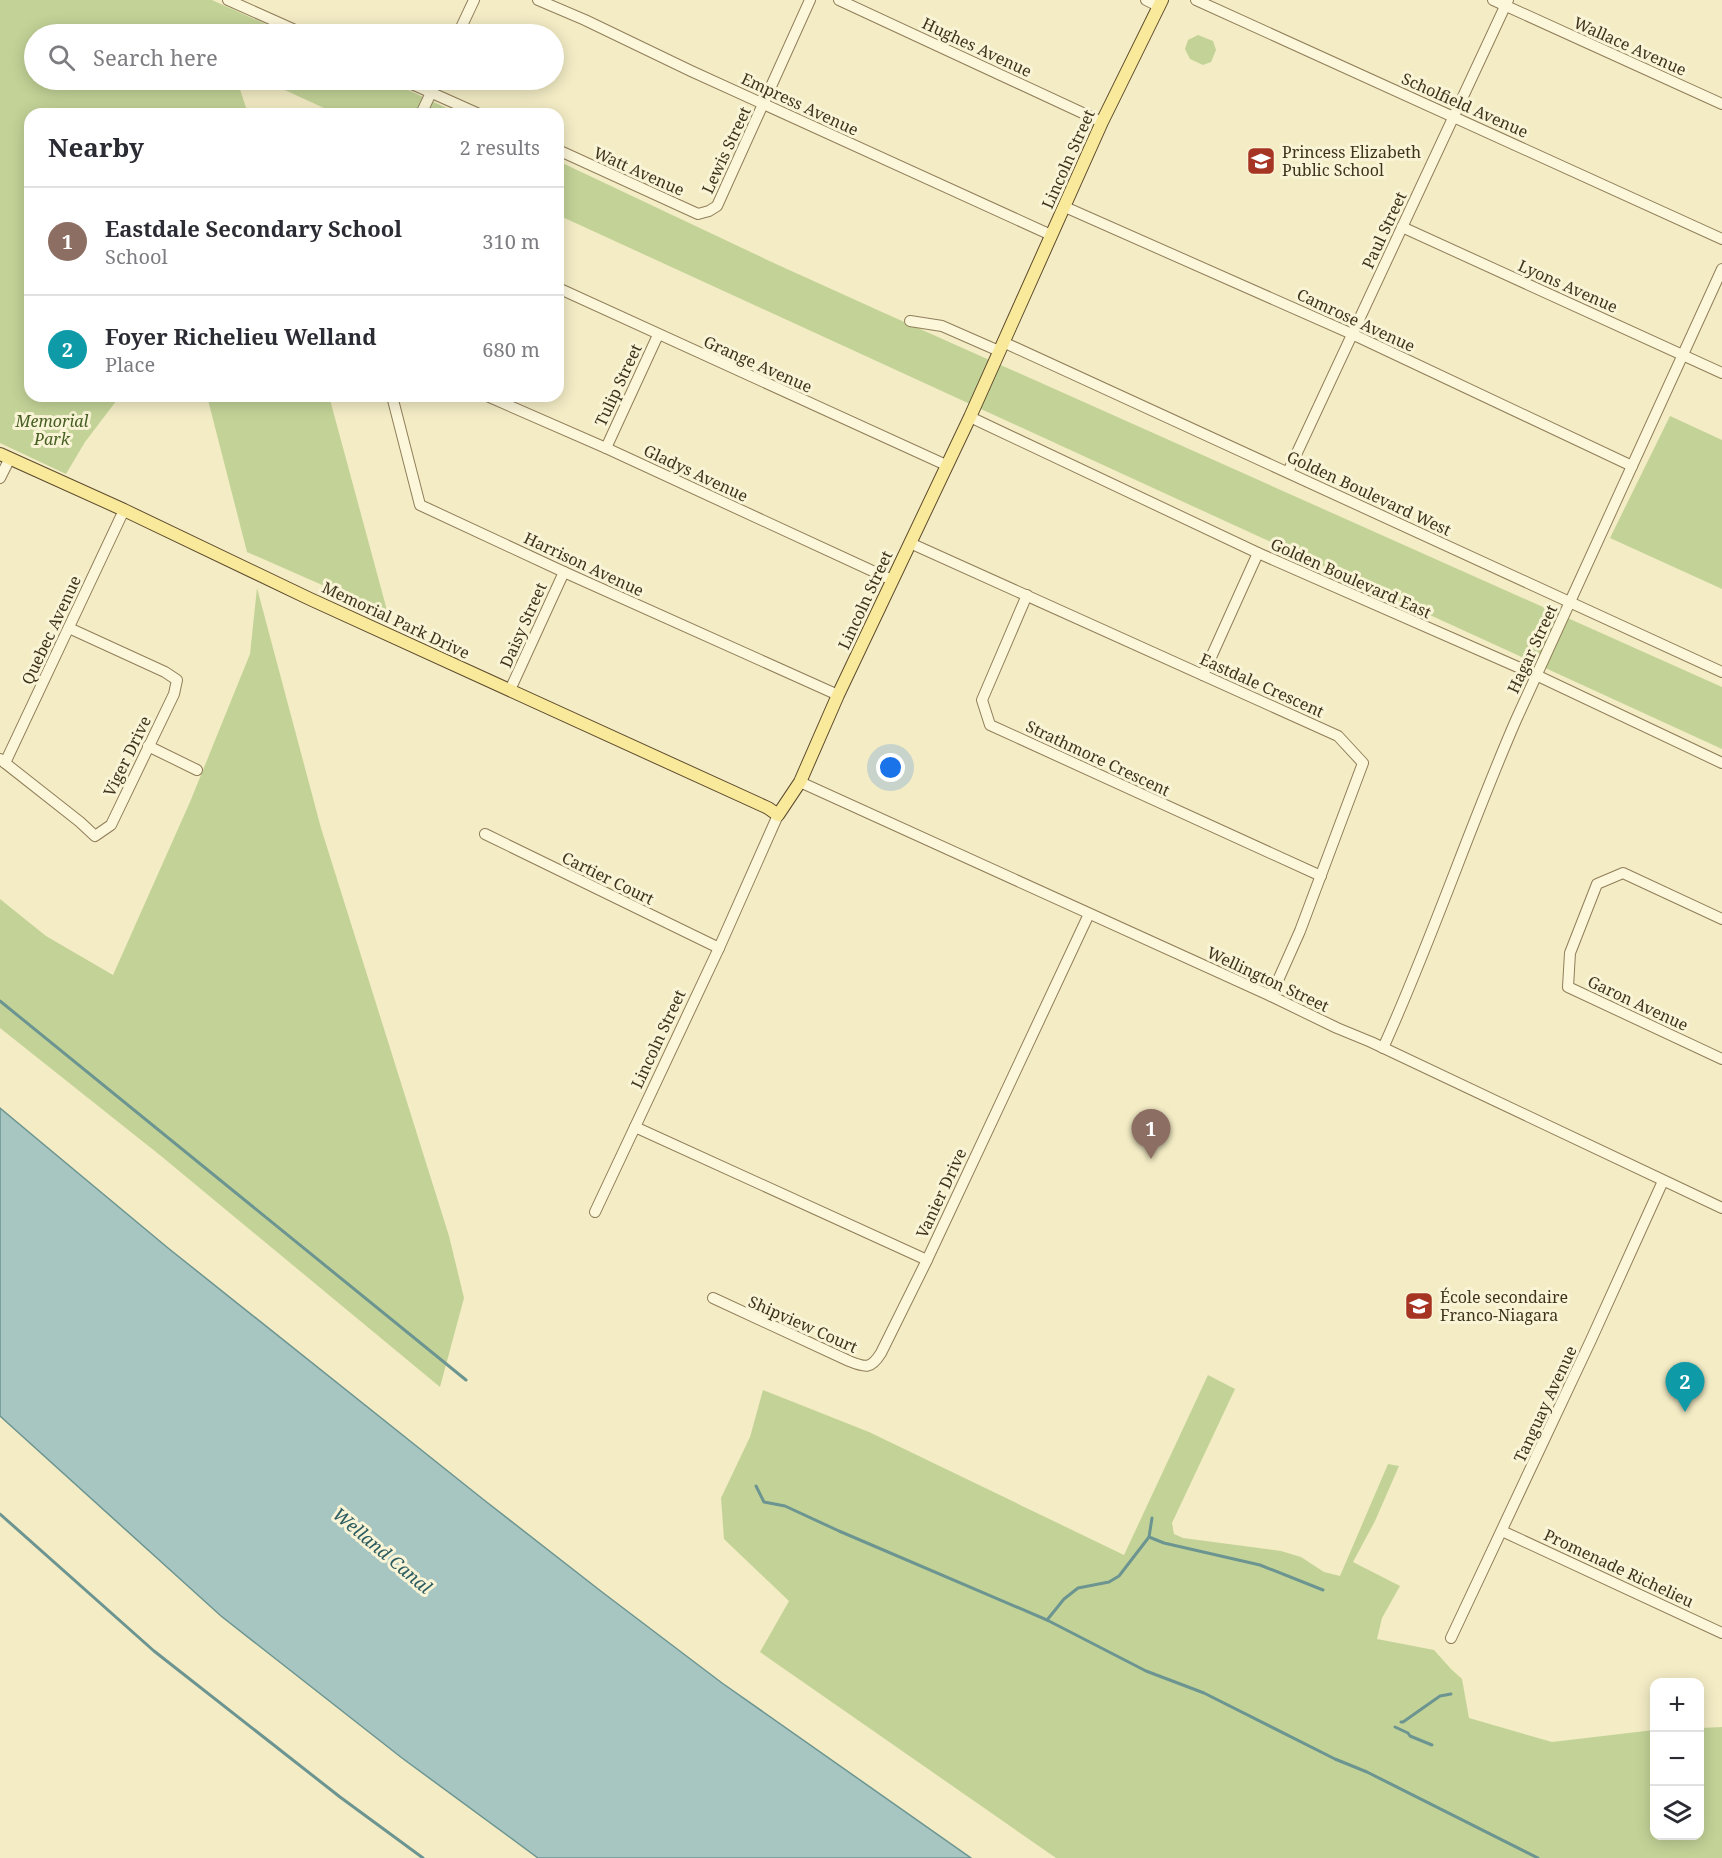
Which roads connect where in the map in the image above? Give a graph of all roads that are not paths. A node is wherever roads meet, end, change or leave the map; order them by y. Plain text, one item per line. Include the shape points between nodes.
1 (228, 0) edge
2 (474, 0) edge
3 (538, 0) edge
4 (810, 0) edge
5 (839, 0) edge
6 (1146, 0) edge
7 (1196, 0) edge
8 (1493, 0) edge
9 (1160, 3) edge
10 (1507, 3) edge
11 (282, 24) edge
12 (463, 24) edge
13 (426, 90) edge
14 (431, 92) junction
15 (764, 104) junction
16 (1722, 104) edge
17 (424, 108) edge
18 (466, 108) edge
19 (1453, 116) junction
20 (1102, 122) junction
21 (564, 153) edge
22 (1065, 207) junction
23 (709, 211) joint
24 (1402, 227) junction
25 (1051, 236) junction
26 (1722, 239) edge
27 (1722, 269) edge
28 (564, 291) edge
29 (910, 321) dead end
30 (1353, 334) junction
31 (658, 335) junction
32 (1001, 347) junction
33 (1683, 355) junction
34 (1722, 373) edge
35 (394, 402) edge
36 (501, 402) edge
37 (970, 417) junction
38 (606, 448) junction
39 (5, 456) edge
40 (946, 465) junction
41 (1632, 466) junction
42 (1288, 472) junction
43 (0, 478) edge
44 (124, 510) junction
45 (910, 543) junction
46 (1258, 553) junction
47 (564, 572) junction
48 (892, 580) junction
49 (1027, 595) junction
50 (1570, 603) junction
51 (69, 628) junction
52 (1722, 672) edge
53 (1203, 675) junction
54 (1536, 675) junction
55 (510, 690) junction
56 (838, 695) junction
57 (148, 746) junction
58 (2, 761) edge
59 (1722, 763) edge
60 (197, 770) dead end
61 (800, 782) junction
62 (778, 815) junction
63 (485, 834) dead end
64 (1321, 876) junction
65 (1089, 914) junction
66 (1722, 919) edge
67 (718, 948) junction
68 (1271, 996) junction
69 (1383, 1048) junction
70 (1722, 1059) edge
71 (635, 1127) junction
72 (1663, 1181) junction
73 (1722, 1208) edge
74 (595, 1212) dead end
75 (927, 1260) junction
76 (713, 1298) dead end
77 (1503, 1531) junction
78 (1722, 1633) edge
79 (1451, 1638) dead end

1 - 11 street
2 - 12 street
3 - 15 street, Empress Avenue
4 - 15 street, Lewis Street
5 - 20 street, Hughes Avenue
6 - 9 street
7 - 19 street, Scholfield Avenue
8 - 10 street, Wallace Avenue
9 - 20 main road, Lincoln Street
10 - 16 street, Wallace Avenue
10 - 19 street, Paul Street
13 - 14 street
14 - 17 street
14 - 18 street
15 - 23 street, Lewis Street via 717,206
15 - 25 street, Empress Avenue
19 - 24 street, Paul Street
19 - 26 street, Scholfield Avenue
20 - 22 main road, Lincoln Street
21 - 23 street, Watt Avenue via 698,214
22 - 25 main road, Lincoln Street
22 - 30 street, Camrose Avenue
24 - 30 street, Paul Street
24 - 33 street, Lyons Avenue
25 - 32 main road, Lincoln Street
27 - 33 street, Hagar Street
28 - 31 street, Grange Avenue
29 - 32 street, Golden Boulevard West via 942,326
30 - 41 street, Camrose Avenue
30 - 42 street, Paul Street
31 - 38 street, Tulip Street
31 - 40 street, Grange Avenue
32 - 37 main road, Lincoln Street
32 - 42 street, Golden Boulevard West
33 - 34 street, Lyons Avenue
33 - 41 street, Hagar Street
35 - 47 street, Harrison Avenue via 420,505
36 - 38 street, Gladys Avenue
37 - 40 main road, Lincoln Street
37 - 46 street, Golden Boulevard East
38 - 48 street, Gladys Avenue
39 - 43 street
39 - 44 main road, Memorial Park Drive
40 - 45 main road, Lincoln Street
41 - 50 street, Hagar Street
42 - 50 street, Golden Boulevard West
44 - 51 street, Quebec Avenue
44 - 55 main road, Memorial Park Drive
45 - 48 main road, Lincoln Street
45 - 49 street, Eastdale Crescent
46 - 53 street
46 - 54 street, Golden Boulevard East
47 - 55 street, Daisy Street
47 - 56 street, Harrison Avenue
48 - 56 main road, Lincoln Street
49 - 53 street, Eastdale Crescent
49 - 64 street, Strathmore Crescent via 982,700 990,724
50 - 52 street, Golden Boulevard West
50 - 54 street, Hagar Street
51 - 57 street, Viger Drive via 177,681
51 - 58 street, Quebec Avenue
53 - 64 street, Eastdale Crescent via 1338,736 1363,764
54 - 59 street, Golden Boulevard East
54 - 69 street, Hagar Street
55 - 62 main road, Memorial Park Drive
56 - 61 main road, Lincoln Street
57 - 58 street, Viger Drive via 111,825 95,836
57 - 60 street
61 - 62 main road, Lincoln Street
61 - 65 street, Wellington Street
62 - 67 street, Lincoln Street
63 - 67 street, Cartier Court
64 - 68 street, Eastdale Crescent
65 - 68 street, Wellington Street
65 - 75 street, Vanier Drive
66 - 70 street, Garon Avenue via 1623,873 1597,884 1570,953 1568,987
67 - 71 street, Lincoln Street
68 - 69 street, Wellington Street
69 - 72 street, Wellington Street
71 - 74 street, Lincoln Street
71 - 75 street, Vanier Drive
72 - 73 street, Wellington Street
72 - 77 street, Tanguay Avenue
75 - 76 street, Shipview Court via 881,1353 869,1366 860,1366
77 - 78 street, Promenade Richelieu
77 - 79 street, Tanguay Avenue

